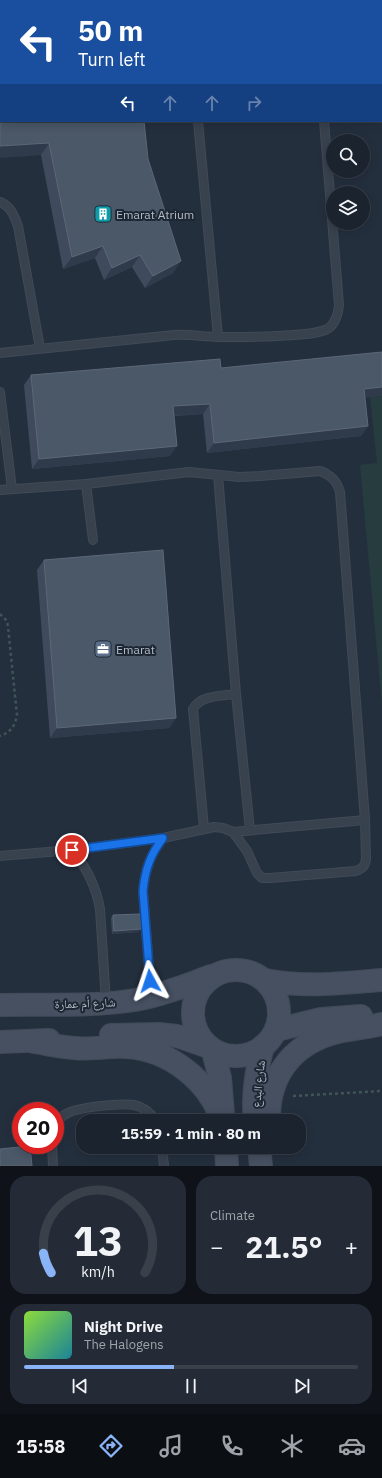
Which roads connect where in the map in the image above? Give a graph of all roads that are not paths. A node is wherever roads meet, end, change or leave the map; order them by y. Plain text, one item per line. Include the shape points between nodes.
1 (0, 0) edge
2 (0, 5) edge
3 (198, 122) edge
4 (324, 122) edge
5 (0, 202) edge
6 (218, 337) junction
7 (40, 348) junction
8 (0, 353) edge
9 (0, 392) edge
10 (218, 475) junction
11 (86, 484) junction
12 (12, 489) junction
13 (0, 490) edge
14 (93, 540) dead end
15 (236, 694) junction
16 (365, 820) junction
17 (204, 828) junction
18 (250, 830) junction
19 (233, 832) junction
20 (163, 838) junction
21 (72, 850) junction
22 (0, 856) edge
23 (214, 975) junction
24 (265, 980) junction
25 (382, 980) edge
26 (152, 996) junction
27 (106, 1003) junction
28 (0, 1005) edge
29 (382, 1016) edge
30 (382, 1024) edge
31 (269, 1038) junction
32 (0, 1042) edge
33 (34, 1042) junction
34 (211, 1049) junction
35 (64, 1114) edge
36 (151, 1114) edge
37 (219, 1114) edge
38 (223, 1114) edge
39 (255, 1114) edge
40 (269, 1114) edge
41 (52, 1154) edge
42 (163, 1154) edge
43 (227, 1154) edge
44 (260, 1154) edge
45 (269, 1154) edge
46 (53, 1166) edge
47 (164, 1166) edge
48 (228, 1166) edge
49 (261, 1166) edge
50 (269, 1166) edge

1 - 2 lane
3 - 6 lane
4 - 6 lane via 339,305 334,323 317,333
5 - 7 lane via 14,214 18,226
6 - 7 lane via 189,334
7 - 8 lane
9 - 12 lane
10 - 11 lane via 189,472
10 - 15 lane
10 - 16 lane via 239,477 320,471 334,478 338,485
11 - 12 lane
11 - 14 lane
12 - 13 lane
15 - 17 lane via 201,699 193,709
15 - 18 lane
16 - 18 lane
16 - 19 lane via 365,865 356,871 262,878
17 - 19 lane via 219,827
17 - 20 lane
18 - 19 lane
20 - 21 lane
20 - 26 lane via 148,863 143,891
21 - 22 lane
21 - 27 lane via 88,871 98,896
23 - 24 street via 229,970 245,970
23 - 26 street, شارع أم عمارة
23 - 34 street via 197,993 192,1016 201,1039
24 - 25 street via 314,985
24 - 31 street via 274,993 279,1008 279,1019
26 - 27 street, شارع أم عمارة
27 - 28 street, شارع أم عمارة
29 - 31 street via 327,1018
30 - 40 street via 334,1033 300,1048 277,1077 270,1098
31 - 34 street via 253,1053 241,1056 229,1056
31 - 39 street, شارع البدع via 255,1082
32 - 33 street
33 - 34 street via 142,1033 177,1036
33 - 37 street via 74,1048 125,1047 143,1049 160,1055 176,1063 202,1086
34 - 38 street via 220,1078
35 - 36 lane via 100,1106 133,1105 144,1108
41 - 46 lane
42 - 47 lane
43 - 48 street
44 - 49 street
45 - 50 street

